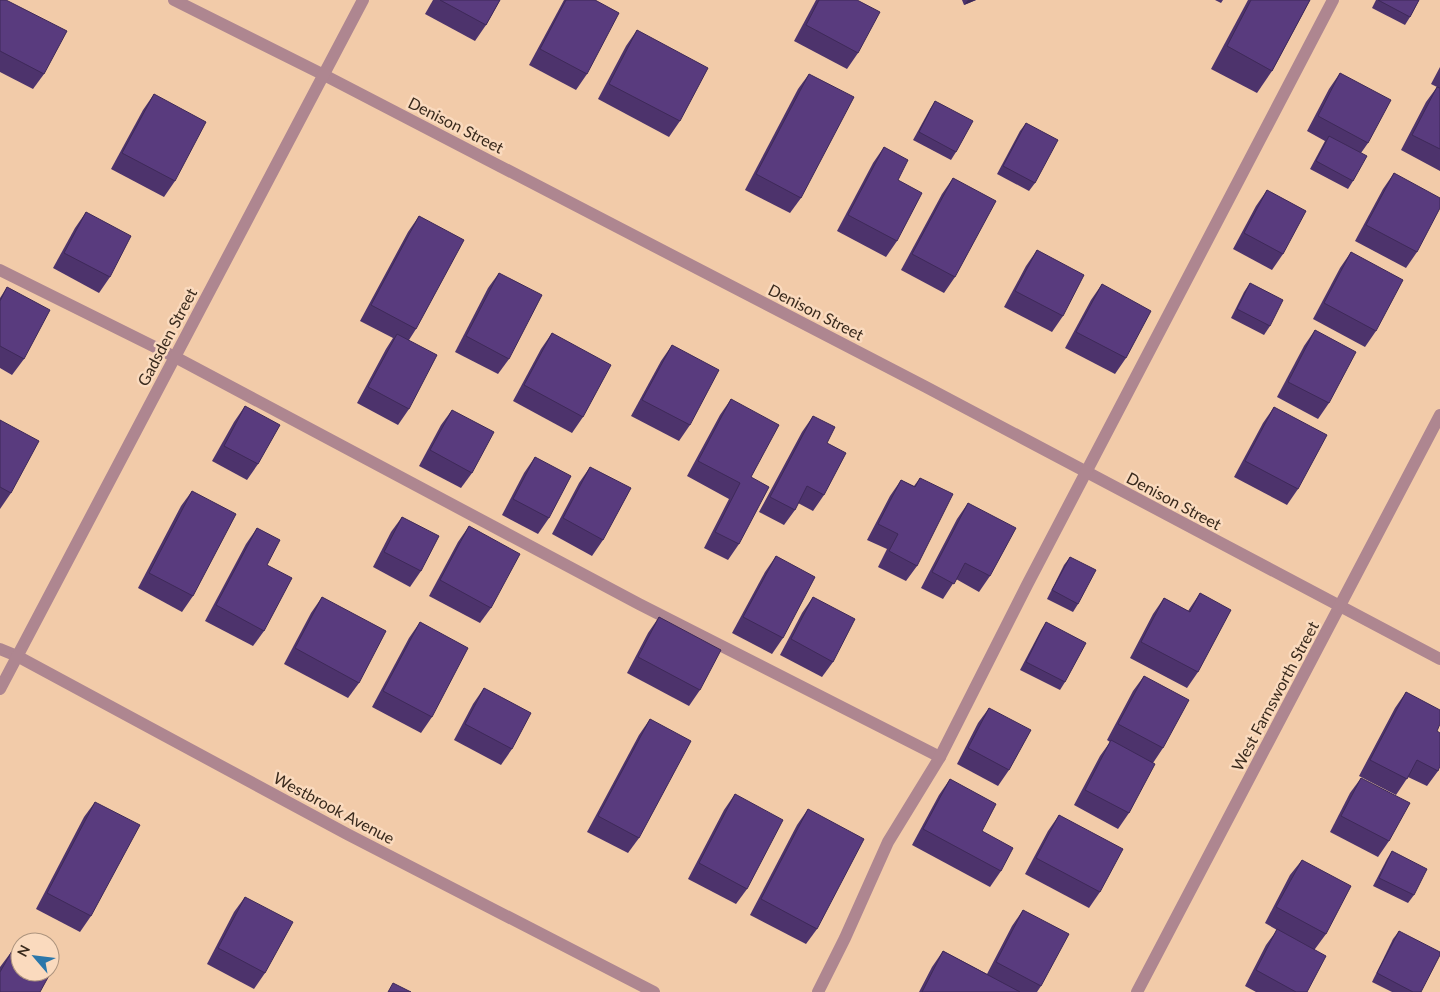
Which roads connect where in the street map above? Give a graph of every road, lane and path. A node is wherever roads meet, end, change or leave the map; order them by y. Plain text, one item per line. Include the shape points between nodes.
1 (174, 0) edge
2 (364, 0) edge
3 (1333, 0) edge
4 (324, 75) junction
5 (0, 270) edge
6 (175, 357) junction
7 (1440, 415) edge
8 (1086, 472) junction
9 (1340, 607) junction
10 (0, 649) edge
11 (17, 656) junction
12 (1440, 659) edge
13 (0, 689) edge
14 (940, 757) junction
15 (654, 992) edge
16 (818, 992) edge
17 (1137, 992) edge

1 - 4 street, Denison Street
2 - 4 street, Gadsden Street
3 - 8 street
4 - 6 street, Gadsden Street
4 - 8 street, Denison Street
5 - 6 street
6 - 11 street, Gadsden Street
6 - 14 street via 639,604
7 - 9 street, West Farnsworth Street
8 - 9 street, Denison Street
8 - 14 street
9 - 12 street, Denison Street
9 - 17 street, West Farnsworth Street
10 - 11 street, Westbrook Avenue
11 - 13 street, Gadsden Street
11 - 15 street, Westbrook Avenue via 348,834
14 - 16 street via 888,842

